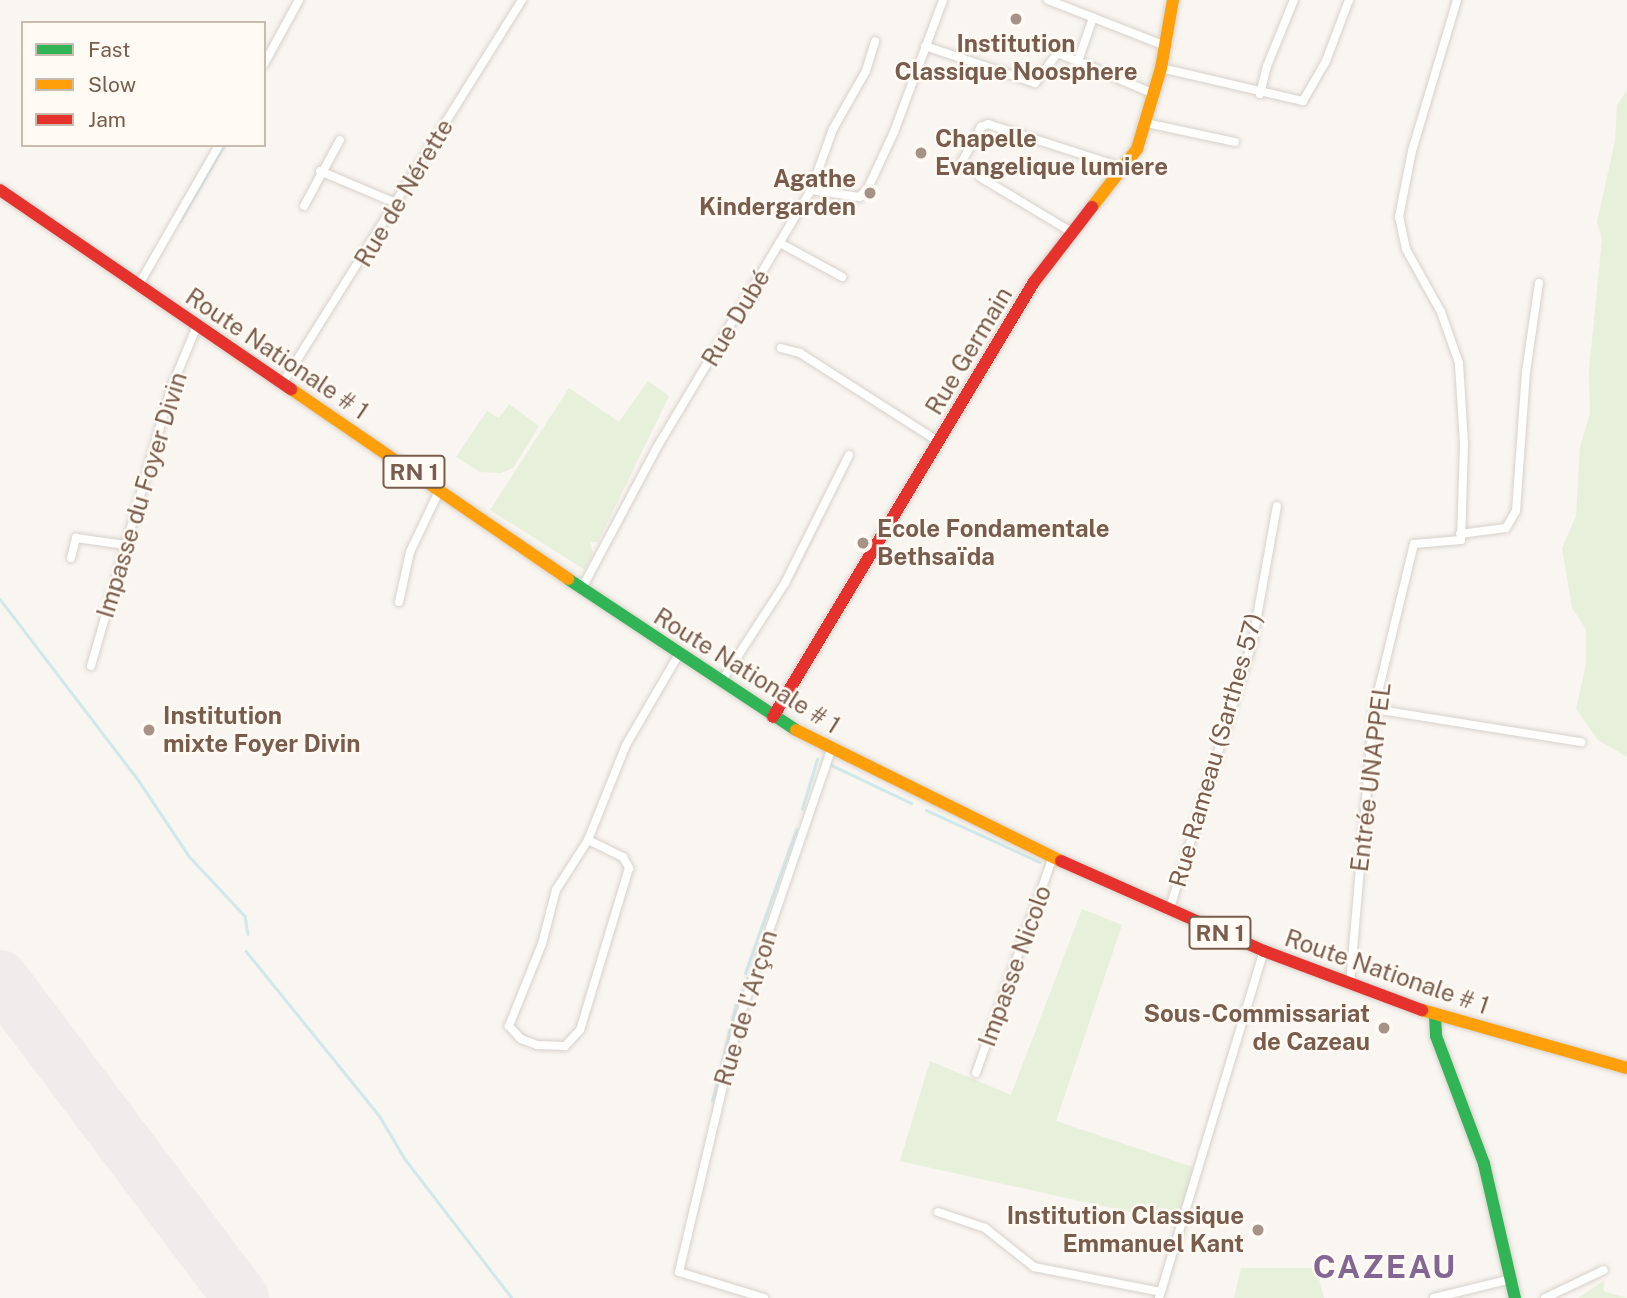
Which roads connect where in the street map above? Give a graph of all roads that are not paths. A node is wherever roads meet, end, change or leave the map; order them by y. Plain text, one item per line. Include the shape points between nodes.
1 (299, 0) edge
2 (522, 0) edge
3 (943, 0) edge
4 (1048, 0) edge
5 (1173, 0) edge
6 (1294, 0) edge
7 (1349, 0) edge
8 (1457, 0) edge
9 (1093, 18) junction
10 (875, 41) dead end
11 (1163, 45) junction
12 (925, 46) junction
13 (266, 60) edge
14 (1078, 61) junction
15 (1161, 68) junction
16 (1154, 94) junction
17 (1260, 94) junction
18 (1146, 123) junction
19 (340, 140) dead end
20 (1235, 142) dead end
21 (218, 147) edge
22 (1121, 167) junction
23 (942, 168) dead end
24 (320, 171) junction
25 (980, 177) dead end
26 (0, 190) edge
27 (811, 190) junction
28 (398, 204) junction
29 (304, 206) dead end
30 (1070, 231) junction
31 (780, 243) junction
32 (842, 277) dead end
33 (1539, 283) dead end
34 (138, 286) junction
35 (197, 326) junction
36 (781, 348) dead end
37 (282, 384) junction
38 (939, 442) junction
39 (849, 455) dead end
40 (440, 489) junction
41 (1277, 506) dead end
42 (1460, 537) junction
43 (126, 545) junction
44 (71, 558) dead end
45 (582, 589) junction
46 (399, 603) dead end
47 (679, 654) junction
48 (91, 666) dead end
49 (721, 682) junction
50 (1374, 709) junction
51 (773, 717) junction
52 (1581, 742) dead end
53 (831, 750) junction
54 (589, 840) junction
55 (1053, 858) junction
56 (1169, 911) junction
57 (1264, 951) junction
58 (1350, 983) junction
59 (1434, 1015) junction
60 (1627, 1068) edge
61 (976, 1073) dead end
62 (938, 1212) dead end
63 (1604, 1270) dead end
64 (1511, 1279) junction
65 (1160, 1295) edge
66 (764, 1298) edge
67 (1434, 1298) edge
68 (1515, 1298) edge
69 (1545, 1298) edge

1 - 13 street
2 - 28 street, Rue de Nérette
3 - 12 street
4 - 9 street
5 - 11 main road, Rue Germain
6 - 17 street
7 - 17 street via 1326,61 1303,101
8 - 42 street via 1412,151 1399,217 1406,249 1441,313 1459,363 1464,443
9 - 11 street
9 - 14 street
10 - 27 street, Rue Dubé via 866,71 812,178
11 - 15 main road, Rue Germain
12 - 14 street via 1035,83 1058,53
12 - 27 street via 894,132 863,195
14 - 16 street
15 - 16 main road, Rue Germain
15 - 17 street
16 - 18 main road, Rue Germain
18 - 20 street
18 - 22 main road, Rue Germain via 1137,149
19 - 24 street
21 - 34 street
22 - 23 street via 988,124 981,127 963,163
22 - 30 main road, Rue Germain
24 - 28 street
24 - 29 street
25 - 30 street
26 - 34 main road, Route Nationale # 1 / RN 1
27 - 31 street, Rue Dubé
28 - 37 street, Rue de Nérette
30 - 38 main road, Rue Germain via 1012,316
31 - 32 street
31 - 45 street, Rue Dubé via 659,444
33 - 42 street, Entrée UNAPPEL via 1526,372 1517,511 1506,528
34 - 35 main road, Route Nationale # 1 / RN 1
35 - 37 main road, Route Nationale # 1 / RN 1
35 - 43 street, Impasse du Foyer Divin via 172,386
36 - 38 street via 800,353
37 - 40 main road, Route Nationale # 1 / RN 1
38 - 51 main road, Rue Germain
39 - 49 street via 785,583
40 - 45 main road, Route Nationale # 1 / RN 1
40 - 46 street via 410,552
41 - 56 street, Rue Rameau (Sarthes 57) via 1253,639
42 - 50 street, Entrée UNAPPEL via 1414,544
43 - 44 street via 76,538
43 - 48 street, Impasse du Foyer Divin
45 - 47 main road, Route Nationale # 1 / RN 1
47 - 49 main road, Route Nationale # 1 / RN 1
47 - 54 street via 626,745
49 - 51 main road, Route Nationale # 1 / RN 1
50 - 52 street
50 - 58 street, Entrée UNAPPEL
51 - 53 main road, Route Nationale # 1 / RN 1
53 - 55 main road, Route Nationale # 1 / RN 1
53 - 66 street, Rue de l'Arçon via 738,1019 678,1272
54 - 54 street via 556,890 542,944 512,1012 509,1026 513,1034 537,1045 565,1046 575,1040 629,868 623,857
55 - 56 main road, Route Nationale # 1 / RN 1
55 - 61 street, Impasse Nicolo
56 - 57 main road, Route Nationale # 1 / RN 1
57 - 58 main road, Route Nationale # 1 / RN 1
57 - 65 street
58 - 59 main road, Route Nationale # 1 / RN 1
59 - 60 main road, Route Nationale # 1 / RN 1
59 - 64 main road via 1436,1035 1484,1164
62 - 65 street via 985,1228 1034,1267
63 - 69 street
64 - 67 street
64 - 68 main road

